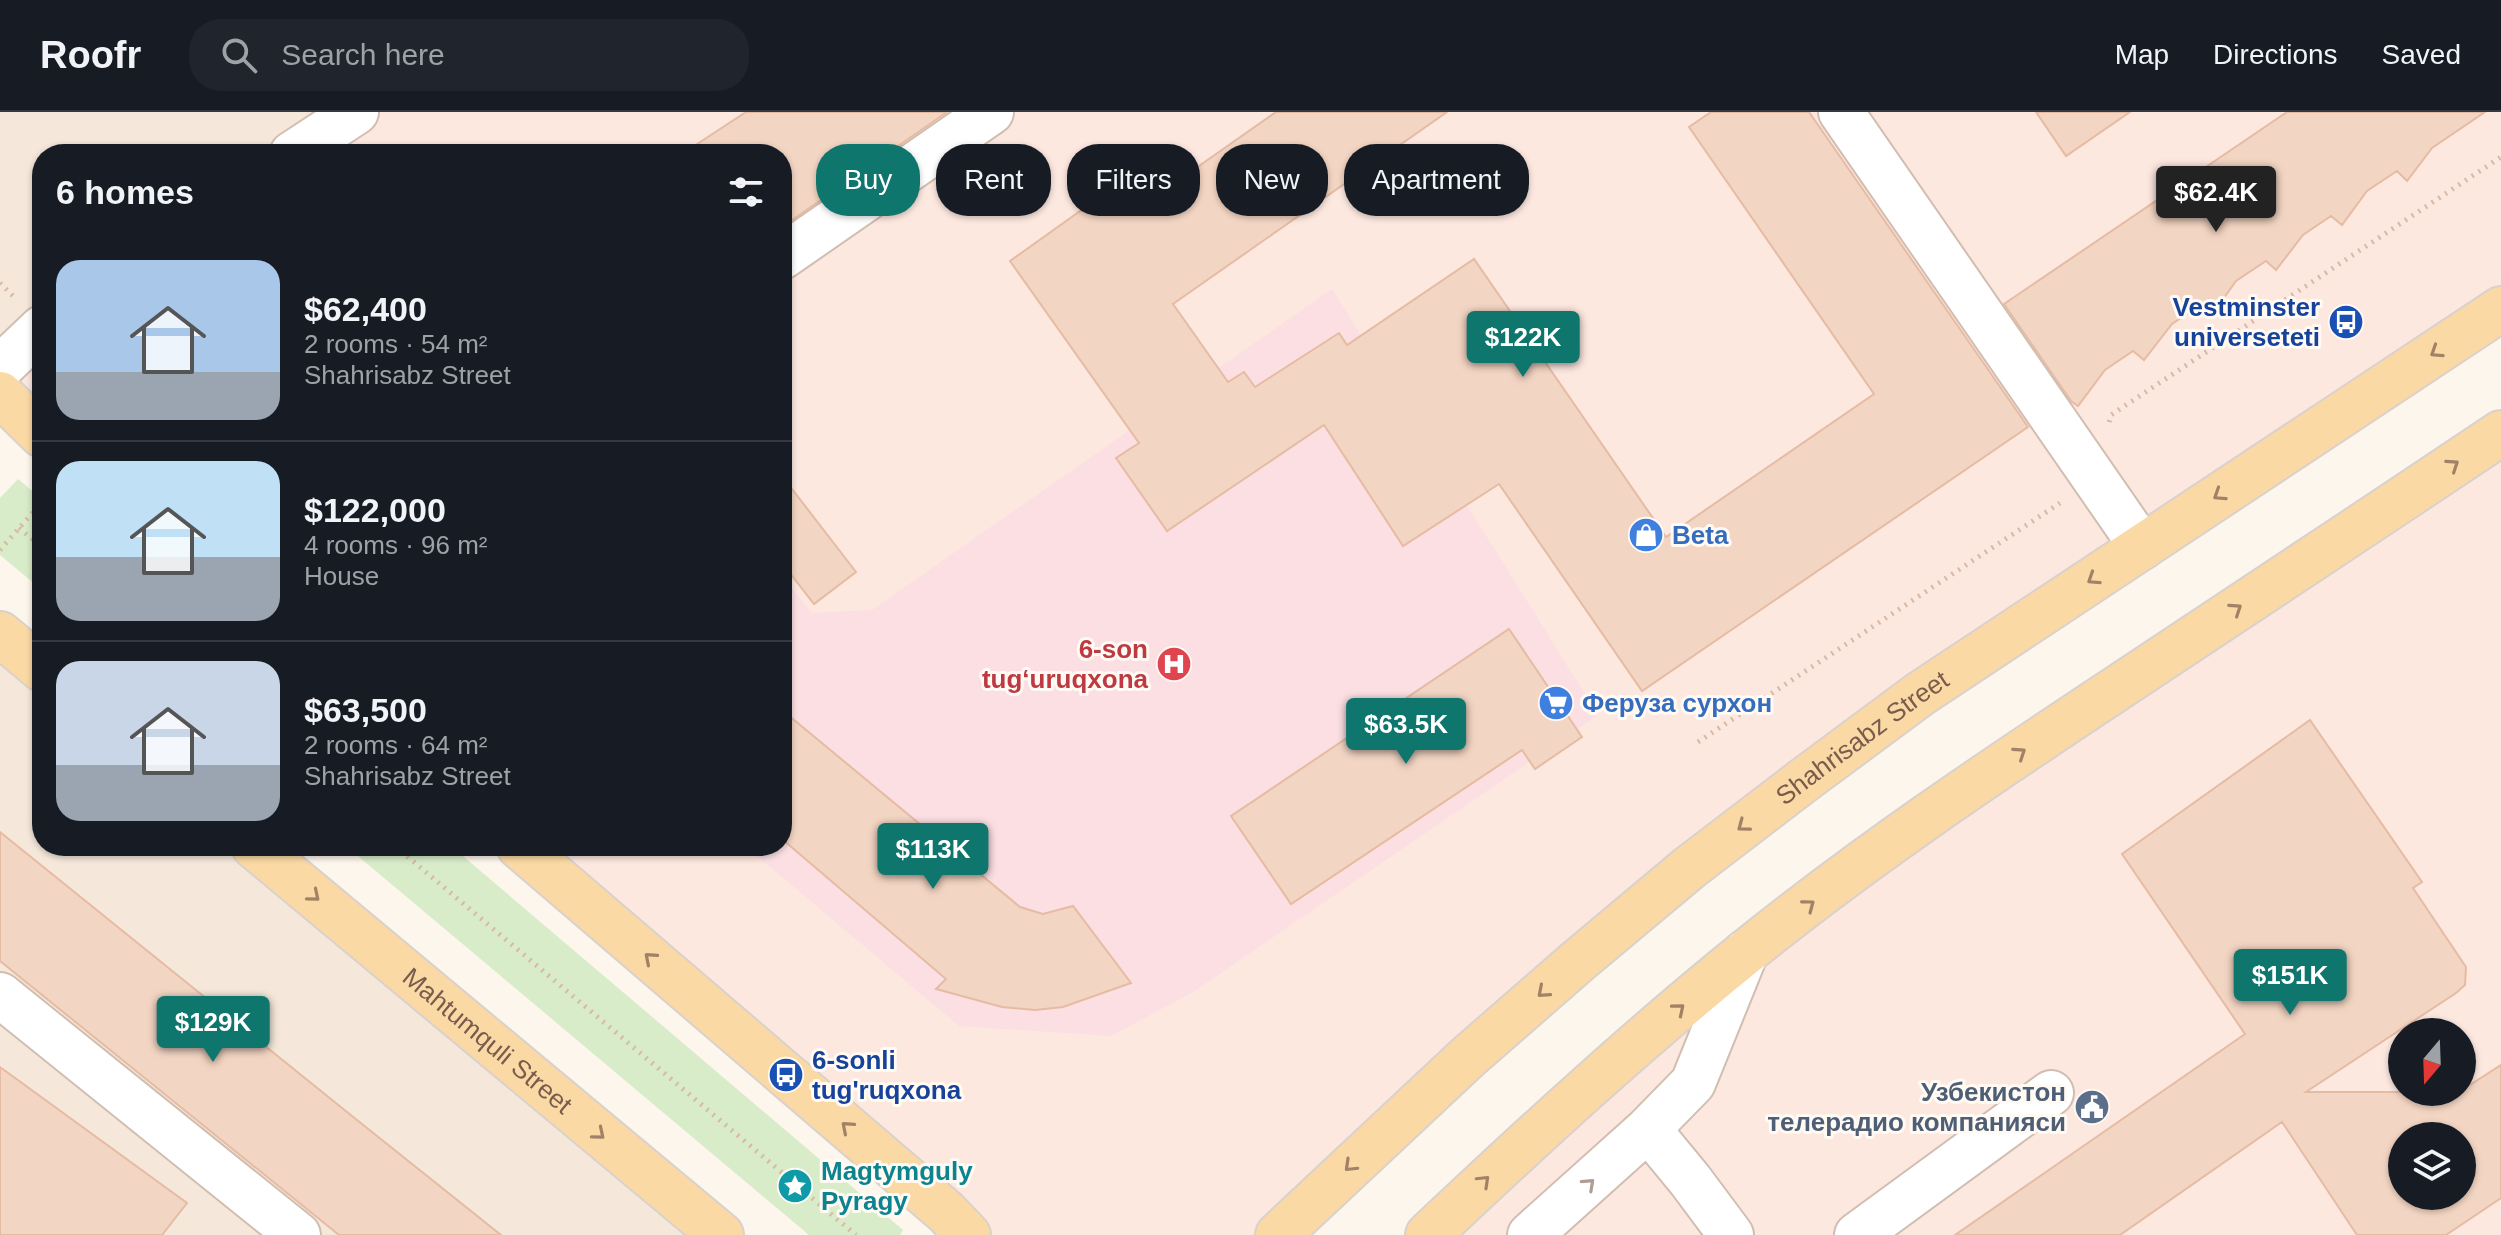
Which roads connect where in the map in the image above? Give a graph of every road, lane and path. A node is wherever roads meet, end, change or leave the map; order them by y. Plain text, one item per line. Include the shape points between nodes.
1 (356, 112) edge
2 (991, 112) edge
3 (1841, 112) edge
4 (300, 135) edge
5 (792, 250) edge
6 (2501, 309) edge
7 (32, 338) edge
8 (0, 368) edge
9 (0, 394) edge
10 (32, 425) edge
11 (2501, 433) edge
12 (32, 513) edge
13 (19, 528) junction
14 (32, 539) edge
15 (2142, 547) junction
16 (0, 550) edge
17 (0, 634) edge
18 (32, 661) edge
19 (266, 856) edge
20 (407, 856) edge
21 (531, 856) edge
22 (1746, 952) junction
23 (0, 995) edge
24 (2051, 1093) dead end
25 (1648, 1129) junction
26 (786, 1176) junction
27 (806, 1193) junction
28 (701, 1229) edge
29 (298, 1235) edge
30 (856, 1235) edge
31 (968, 1235) edge
32 (1278, 1235) edge
33 (1428, 1235) edge
34 (1530, 1235) edge
35 (1731, 1235) edge
36 (1857, 1235) edge

1 - 4 street
2 - 5 street
3 - 15 street
6 -> 15 main road, Shahrisabz Street
7 - 8 street
9 - 10 main road
22 -> 11 main road via 1971,785
12 - 13 path
13 - 14 path
13 - 16 path
15 -> 32 main road, Shahrisabz Street via 1920,694 1689,868 1468,1057
17 - 18 main road
19 -> 28 main road, Mahtumquli Street
20 - 26 path
31 -> 21 main road
22 - 25 street via 1693,1083
33 -> 22 main road via 1529,1139
23 - 29 street
24 - 36 street
34 -> 25 street
25 - 35 street
26 - 27 path via 793,1172 805,1177
26 - 27 path via 782,1184 787,1195
27 - 30 path

